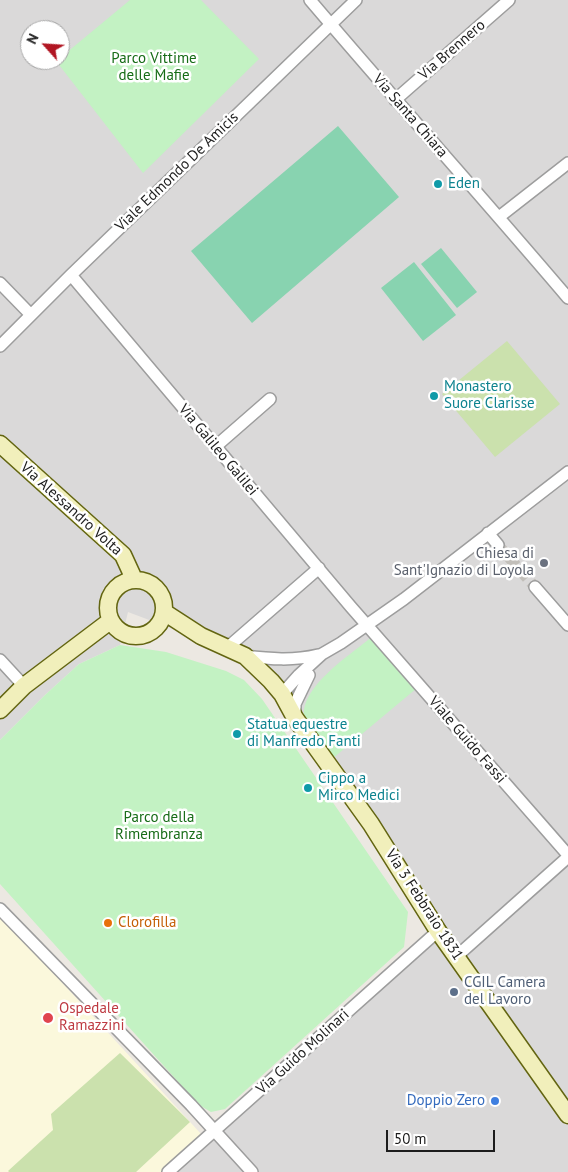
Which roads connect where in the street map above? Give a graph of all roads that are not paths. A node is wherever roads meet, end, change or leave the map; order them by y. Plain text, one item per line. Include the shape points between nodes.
1 (310, 0) edge
2 (356, 0) edge
3 (509, 0) edge
4 (331, 24) junction
5 (395, 100) junction
6 (568, 163) edge
7 (499, 217) junction
8 (71, 275) junction
9 (0, 283) edge
10 (568, 298) edge
11 (31, 315) junction
12 (0, 346) edge
13 (270, 399) dead end
14 (0, 444) edge
15 (215, 447) junction
16 (568, 472) edge
17 (488, 533) junction
18 (498, 545) tunnel mouth
19 (319, 568) junction
20 (134, 578) junction
21 (535, 587) tunnel mouth
22 (164, 612) junction
23 (110, 621) junction
24 (367, 624) junction
25 (568, 625) edge
26 (157, 628) junction
27 (201, 636) junction
28 (341, 643) junction
29 (227, 648) junction
30 (322, 654) junction
31 (245, 656) junction
32 (0, 660) edge
33 (309, 675) junction
34 (24, 686) junction
35 (282, 694) junction
36 (0, 710) edge
37 (295, 718) junction
38 (568, 856) edge
39 (0, 909) edge
40 (438, 931) junction
41 (457, 956) junction
42 (568, 1115) edge
43 (215, 1131) junction
44 (168, 1172) edge
45 (252, 1172) edge

1 - 4 street, Via Santa Chiara
2 - 4 street, Viale Edmondo De Amicis
3 - 5 street, Via Brennero
4 - 5 street, Via Santa Chiara
4 - 8 street, Viale Edmondo De Amicis
5 - 7 street, Via Santa Chiara
6 - 7 street
7 - 10 street, Via Santa Chiara
8 - 11 street, Viale Edmondo De Amicis
8 - 15 street, Via Galileo Galilei
9 - 11 street
11 - 12 street, Viale Edmondo De Amicis
13 - 15 street
14 - 20 street, Via Alessandro Volta via 123,555
15 - 19 street, Via Galileo Galilei
16 - 17 street
17 - 18 street
17 - 24 street
19 - 24 street, Via Galileo Galilei
19 - 29 street
20 - 22 street via 150,583 162,595
20 - 23 street via 116,586 107,602
21 - 25 street
22 - 26 street
22 - 27 street
23 - 26 street via 122,634 141,637
23 - 34 street
24 - 28 street
24 - 38 street, Viale Guido Fassi
26 - 27 street
27 - 29 street, Via 3 Febbraio 1831
28 - 30 street
28 - 33 street
29 - 31 street, Via 3 Febbraio 1831
30 - 31 street via 285,660
30 - 35 street
31 - 35 street, Via 3 Febbraio 1831
32 - 34 street
33 - 35 street
33 - 37 street via 295,704
34 - 36 street
35 - 37 street, Via 3 Febbraio 1831
37 - 40 street, Via 3 Febbraio 1831 via 371,824
38 - 41 street
39 - 43 street
40 - 41 street, Via 3 Febbraio 1831
40 - 43 street, Via Guido Molinari
41 - 42 street, Via 3 Febbraio 1831
43 - 44 street, Via Guido Molinari
43 - 45 street

